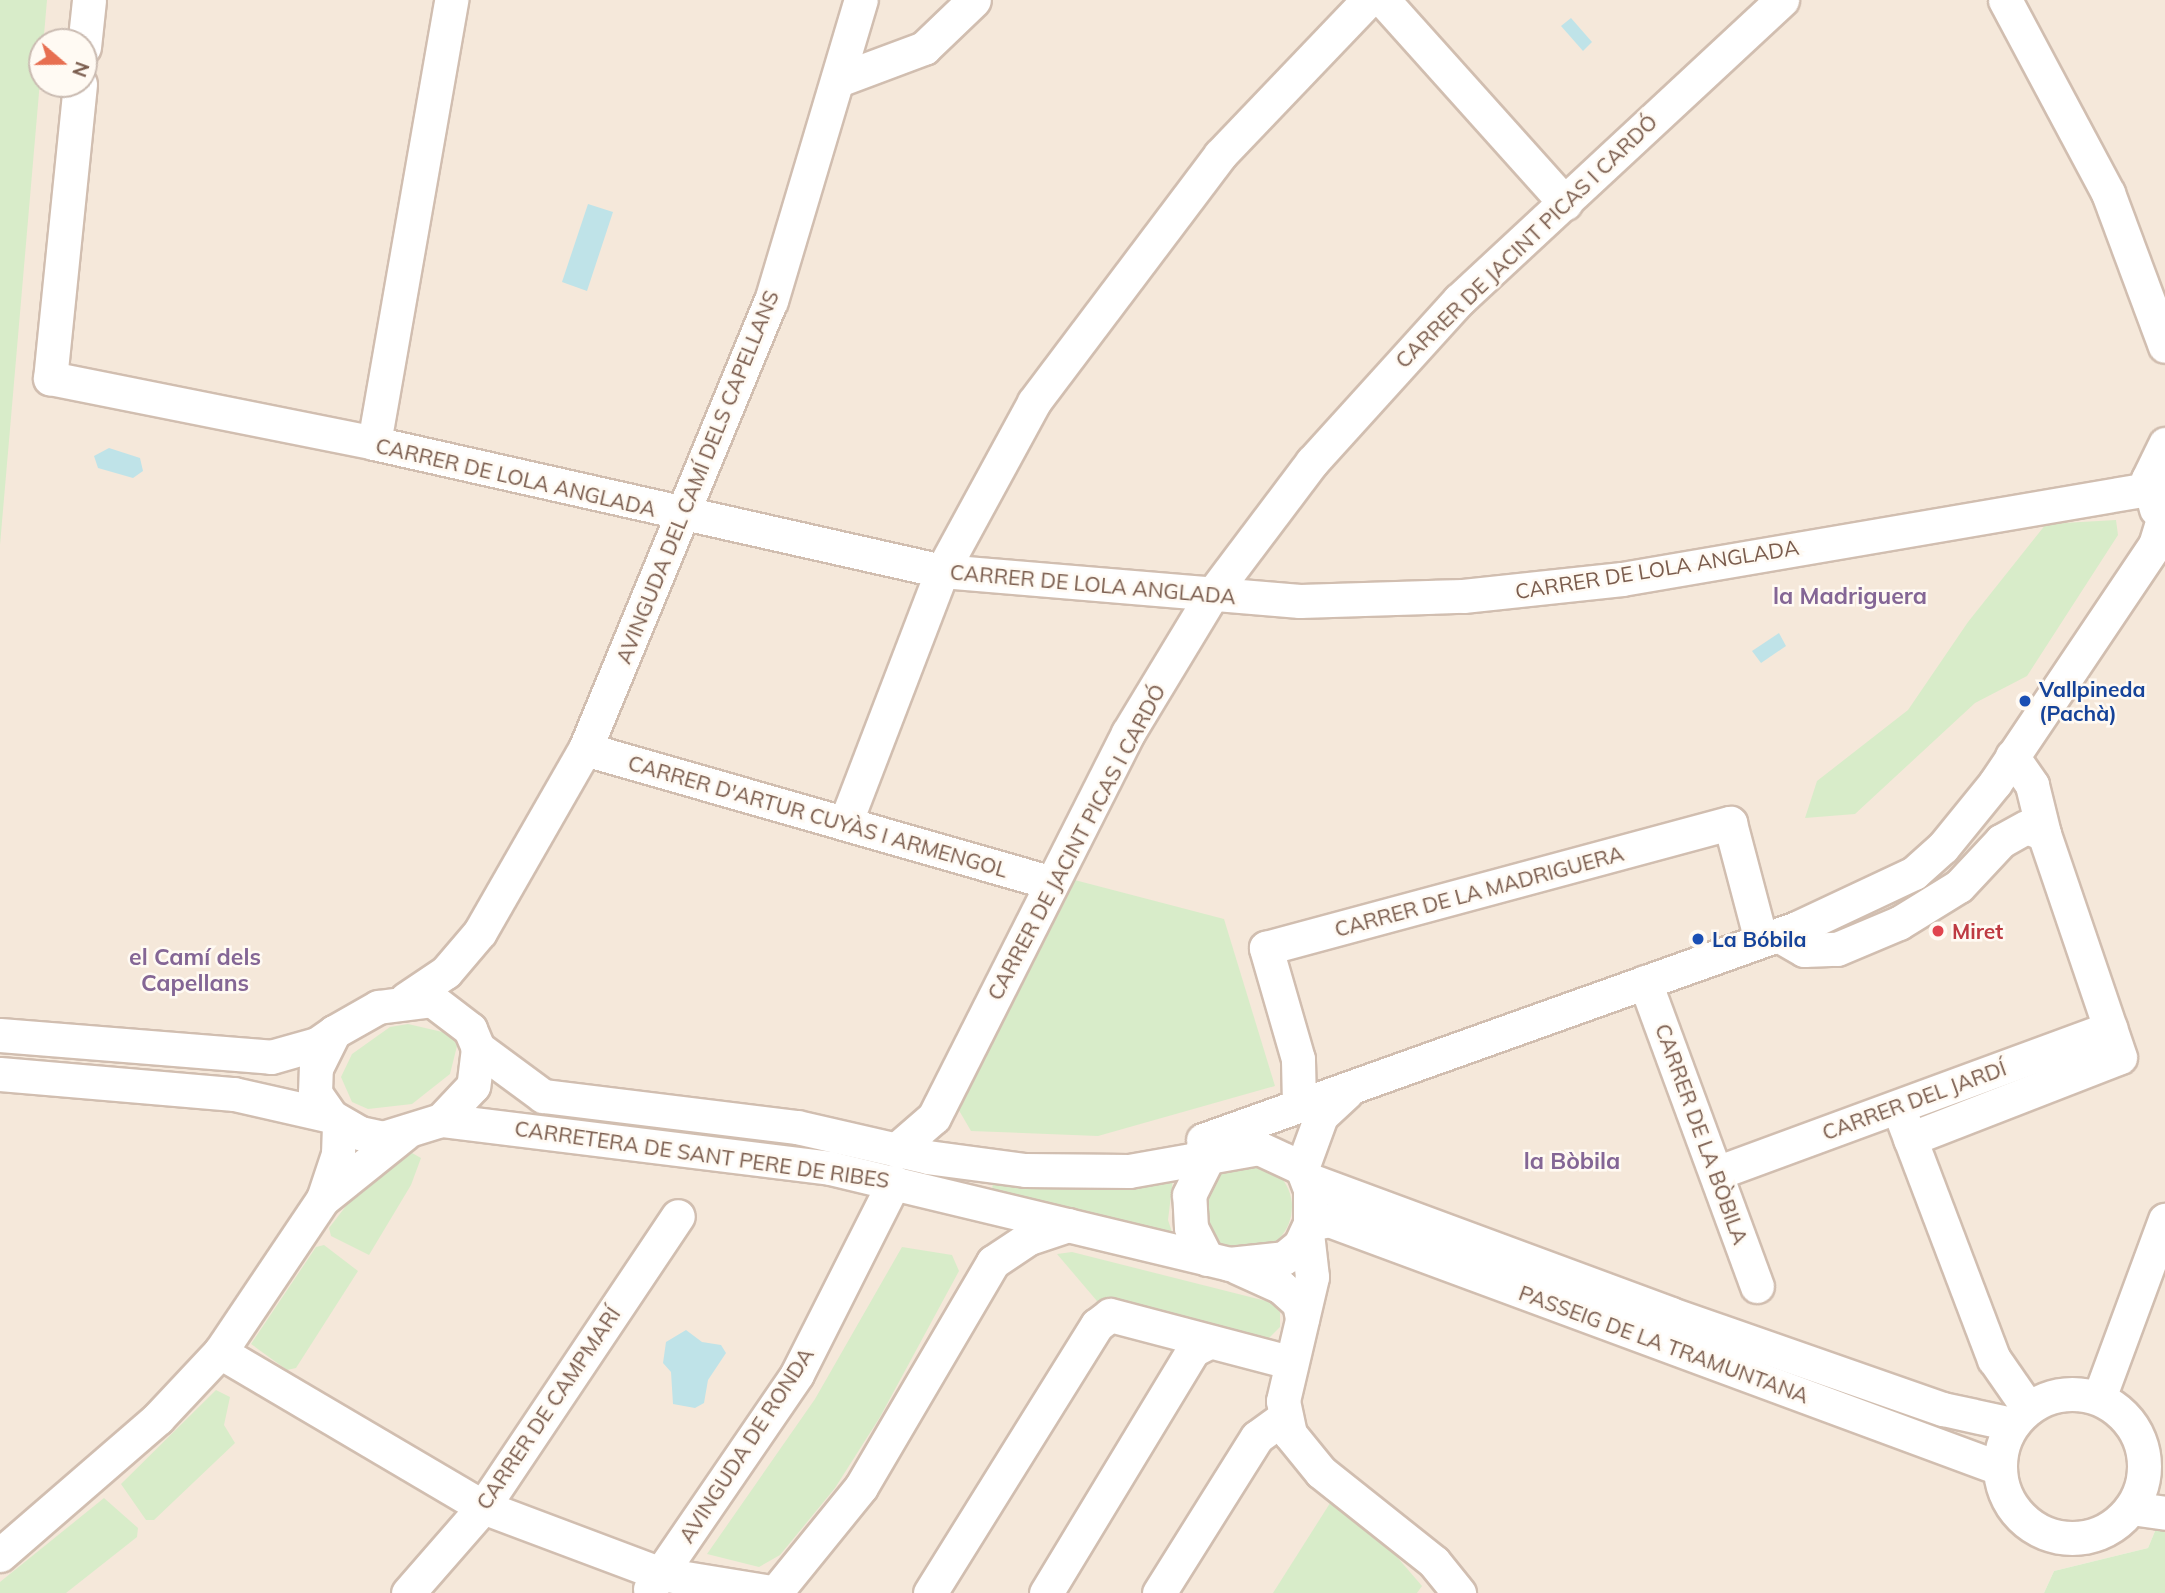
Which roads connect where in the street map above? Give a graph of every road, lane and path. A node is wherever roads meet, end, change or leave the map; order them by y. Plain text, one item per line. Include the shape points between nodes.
1 (89, 0) edge
2 (451, 0) edge
3 (861, 0) edge
4 (974, 0) edge
5 (1368, 0) edge
6 (1383, 0) edge
7 (1782, 0) edge
8 (2005, 0) edge
9 (86, 28) edge
10 (841, 79) junction
11 (79, 98) edge
12 (1565, 203) junction
13 (2159, 289) edge
14 (2165, 346) edge
15 (374, 443) junction
16 (2165, 444) edge
17 (2148, 489) junction
18 (683, 517) junction
19 (2162, 530) edge
20 (942, 571) junction
21 (1211, 596) junction
22 (585, 749) junction
23 (2012, 756) junction
24 (1974, 810) junction
25 (846, 821) junction
26 (2035, 830) junction
27 (1051, 883) junction
28 (480, 932) junction
29 (1770, 938) junction
30 (1645, 982) junction
31 (406, 999) junction
32 (334, 1031) junction
33 (471, 1034) junction
34 (0, 1035) edge
35 (2115, 1042) junction
36 (0, 1074) edge
37 (1349, 1090) junction
38 (1299, 1104) junction
39 (1897, 1106) junction
40 (934, 1116) junction
41 (335, 1119) junction
42 (441, 1120) junction
43 (404, 1134) junction
44 (1910, 1139) junction
45 (1215, 1144) junction
46 (958, 1161) junction
47 (895, 1166) junction
48 (1719, 1172) junction
49 (1304, 1174) junction
50 (323, 1199) junction
51 (678, 1216) dead end
52 (2165, 1220) edge
53 (1068, 1225) junction
54 (1316, 1226) junction
55 (1218, 1262) junction
56 (1758, 1286) dead end
57 (1302, 1319) junction
58 (1207, 1343) junction
59 (220, 1352) junction
60 (1289, 1362) junction
61 (2099, 1398) junction
62 (2020, 1416) junction
63 (1285, 1417) junction
64 (2155, 1467) edge
65 (1999, 1468) junction
66 (483, 1507) junction
67 (2131, 1508) junction
68 (2165, 1513) edge
69 (0, 1555) edge
70 (654, 1584) edge
71 (408, 1593) edge
72 (776, 1593) edge
73 (930, 1593) edge
74 (1046, 1593) edge
75 (1159, 1593) edge
76 (1459, 1593) edge

1 - 9 street
2 - 15 street
3 - 10 street, AVINGUDA DEL CAMÍ DELS CAPELLANS
4 - 10 street via 924,48
5 - 20 street via 1220,155 1122,279 1034,402
6 - 12 street
7 - 12 street, CARRER DE JACINT PICAS I CARDÓ
8 - 13 street via 2075,123
10 - 18 street, AVINGUDA DEL CAMÍ DELS CAPELLANS via 771,301
11 - 15 street, CARRER DE LOLA ANGLADA via 50,378
12 - 21 street, CARRER DE JACINT PICAS I CARDÓ via 1370,393
13 - 14 street
15 - 18 street, CARRER DE LOLA ANGLADA
16 - 17 street via 2151,463
17 - 19 street
17 - 21 street, CARRER DE LOLA ANGLADA via 1537,590 1388,600
18 - 20 street, CARRER DE LOLA ANGLADA
18 - 22 street, AVINGUDA DEL CAMÍ DELS CAPELLANS
19 - 23 street, CARRETERA DE SANT PERE DE RIBES
20 - 21 street, CARRER DE LOLA ANGLADA
20 - 25 street
21 - 27 street, CARRER DE JACINT PICAS I CARDÓ via 1129,733
22 - 25 street, CARRER D'ARTUR CUYÀS I ARMENGOL
22 - 28 street, AVINGUDA DEL CAMÍ DELS CAPELLANS
23 - 24 street, CARRETERA DE SANT PERE DE RIBES
23 - 26 street via 2032,785
24 - 26 street
24 - 29 street, CARRETERA DE SANT PERE DE RIBES via 1914,873
25 - 27 street, CARRER D'ARTUR CUYÀS I ARMENGOL
26 - 29 street via 2001,841 1959,886 1899,923 1836,949 1804,950
26 - 35 street
27 - 40 street, CARRER DE JACINT PICAS I CARDÓ
28 - 31 street, AVINGUDA DEL CAMÍ DELS CAPELLANS via 446,972
28 - 33 street, AVINGUDA DEL CAMÍ DELS CAPELLANS via 464,981
29 - 30 street, CARRETERA DE SANT PERE DE RIBES
29 - 38 street, CARRER DE LA MADRIGUERA via 1730,823 1266,948 1298,1059
30 - 37 street, CARRETERA DE SANT PERE DE RIBES
30 - 48 street, CARRER DE LA BÒBILA
31 - 32 street
31 - 33 street via 432,1000
32 - 34 street via 317,1044 271,1057
32 - 41 street via 316,1068 315,1093
33 - 42 street via 473,1086
33 - 47 street, CARRETERA DE SANT PERE DE RIBES via 543,1096 797,1127
35 - 39 street, CARRER DEL JARDÍ
35 - 44 street, CARRER DEL JARDÍ
36 - 41 street via 234,1094
37 - 38 street, CARRETERA DE SANT PERE DE RIBES
37 - 49 street, CARRETERA DE SANT PERE DE RIBES via 1321,1116
38 - 45 street, CARRETERA DE SANT PERE DE RIBES
39 - 44 street
39 - 48 street, CARRER DEL JARDÍ
40 - 46 street via 933,1132
40 - 47 street, CARRER DE JACINT PICAS I CARDÓ
41 - 43 street via 383,1138
41 - 50 street via 338,1154
42 - 43 street
42 - 47 street, CARRETERA DE SANT PERE DE RIBES
43 - 50 street
44 - 62 street
45 - 46 street, CARRETERA DE SANT PERE DE RIBES via 1129,1171 1055,1172
45 - 49 street via 1259,1148
45 - 55 street via 1188,1209
46 - 47 street, CARRETERA DE SANT PERE DE RIBES
47 - 53 street, CARRETERA DE SANT PERE DE RIBES
47 - 70 street, AVINGUDA DE RONDA via 797,1374
48 - 56 street, CARRER DE LA BÒBILA
49 - 54 street
49 - 62 street, PASSEIG DE LA TRAMUNTANA via 1382,1209 1943,1409
50 - 59 street
51 - 66 street, CARRER DE CAMPMARÍ
52 - 61 street
53 - 55 street, CARRETERA DE SANT PERE DE RIBES
53 - 72 street via 1029,1238 993,1262 861,1487
54 - 55 street via 1284,1258
54 - 57 street via 1313,1270
54 - 65 street, PASSEIG DE LA TRAMUNTANA
55 - 57 street via 1281,1287 1299,1303
57 - 60 street
58 - 60 street
58 - 73 street via 1110,1315 1097,1325
58 - 74 street via 1193,1350
59 - 66 street
59 - 69 street via 99,1475
60 - 63 street
61 - 62 street via 2054,1395
61 - 64 street via 2134,1427
62 - 65 street
63 - 75 street via 1257,1437
63 - 76 street via 1297,1447 1321,1472 1434,1562
64 - 67 street
65 - 67 street via 2008,1500 2046,1534 2097,1534
66 - 70 street
66 - 71 street, CARRER DE CAMPMARÍ
67 - 68 street
70 - 72 street

